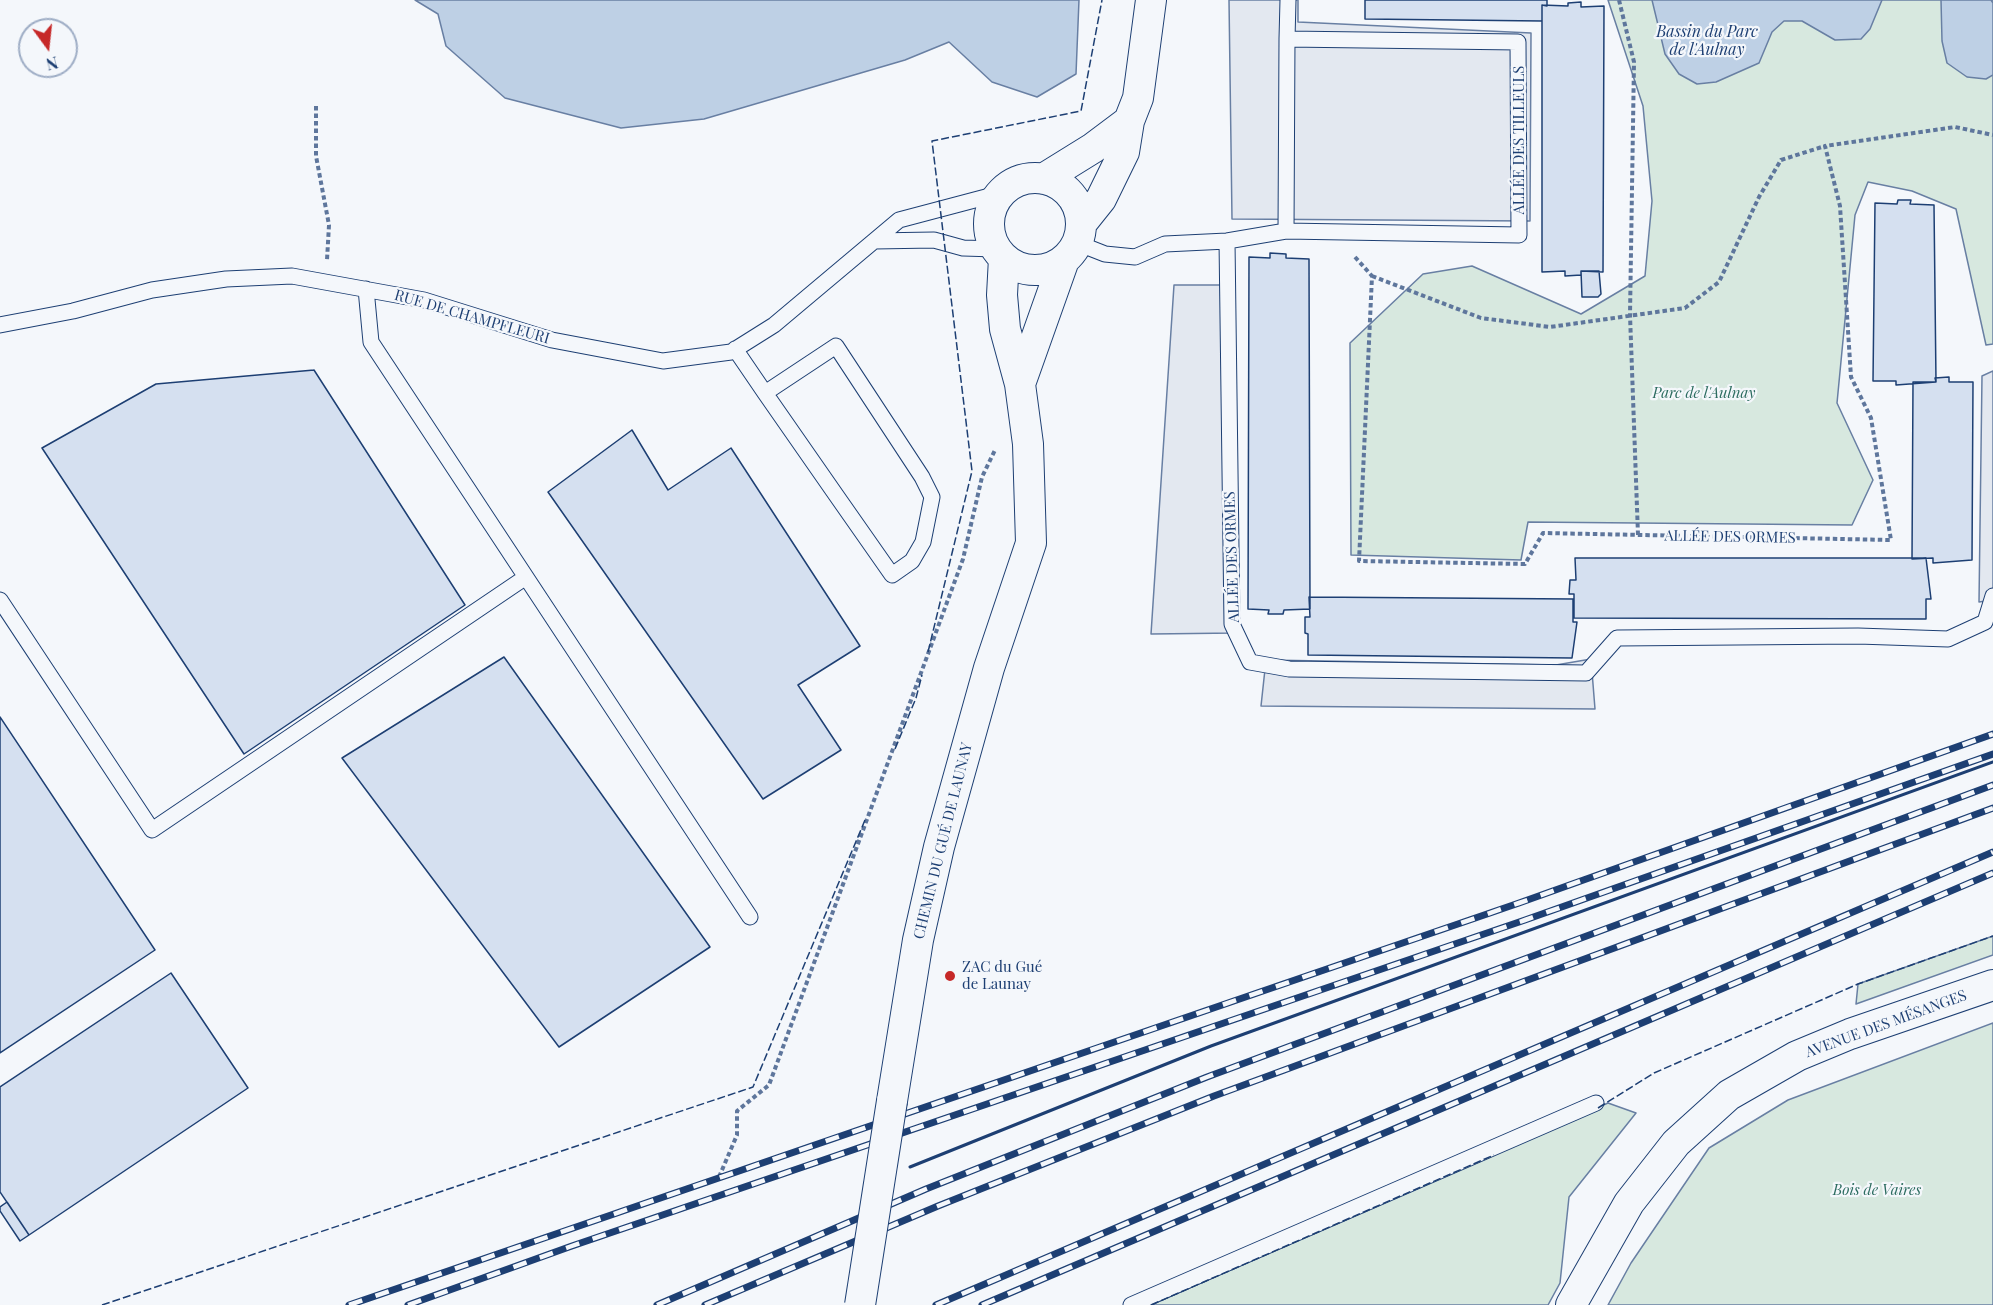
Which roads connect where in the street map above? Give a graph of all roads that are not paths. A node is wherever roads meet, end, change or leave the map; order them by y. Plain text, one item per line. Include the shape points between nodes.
1 (1151, 0) edge
2 (1288, 0) edge
3 (1287, 39) junction
4 (1129, 121) junction
5 (1043, 179) junction
6 (1001, 193) junction
7 (1286, 231) junction
8 (874, 241) junction
9 (1074, 242) junction
10 (1227, 242) junction
11 (1000, 254) junction
12 (366, 289) junction
13 (0, 325) edge
14 (735, 349) junction
15 (1020, 384) junction
16 (765, 393) junction
17 (526, 577) junction
18 (1993, 596) edge
19 (0, 600) edge
20 (750, 917) dead end
21 (1993, 985) edge
22 (1596, 1103) dead end
23 (860, 1305) edge
24 (1131, 1305) edge
25 (1571, 1305) edge

1 - 4 street, CHEMIN DU GUÉ DE LAUNAY via 1138,98
2 - 3 lane
3 - 7 lane
3 - 7 lane, ALLÉE DES TILLEULS via 1518,42 1519,234
4 - 5 street
4 - 9 street, CHEMIN DU GUÉ DE LAUNAY via 1124,152
5 - 6 street via 1013,183
5 - 9 street via 1058,184 1076,202
6 - 8 lane, RUE DE CHAMPFLEURI via 899,220
6 - 11 street via 990,214 991,238
7 - 10 lane, ALLÉE DES TILLEULS
8 - 11 lane via 934,240
8 - 14 lane, RUE DE CHAMPFLEURI via 774,325
9 - 10 lane, ALLÉE DES TILLEULS via 1105,254 1135,257 1165,244
9 - 11 street via 1053,267 1034,270 1015,266
9 - 15 street, CHEMIN DU GUÉ DE LAUNAY
10 - 18 lane, ALLÉE DES ORMES via 1232,624 1250,662 1289,669 1586,673 1617,639 1858,636 1948,639 1985,622
11 - 15 street, CHEMIN DU GUÉ DE LAUNAY via 1005,329
12 - 13 lane, RUE DE CHAMPFLEURI via 292,276 226,279 152,290
12 - 14 lane, RUE DE CHAMPFLEURI via 424,300 552,340 663,361
12 - 17 lane via 370,342
14 - 16 lane
15 - 23 street, CHEMIN DU GUÉ DE LAUNAY, bridge via 1031,543 989,668 939,846 918,940
16 - 16 lane via 892,575 912,561 923,542 932,497 836,346
17 - 19 lane via 152,830
17 - 20 lane
21 - 25 street, AVENUE DES MÉSANGES via 1797,1056 1730,1095 1676,1143 1629,1203
22 - 24 lane

